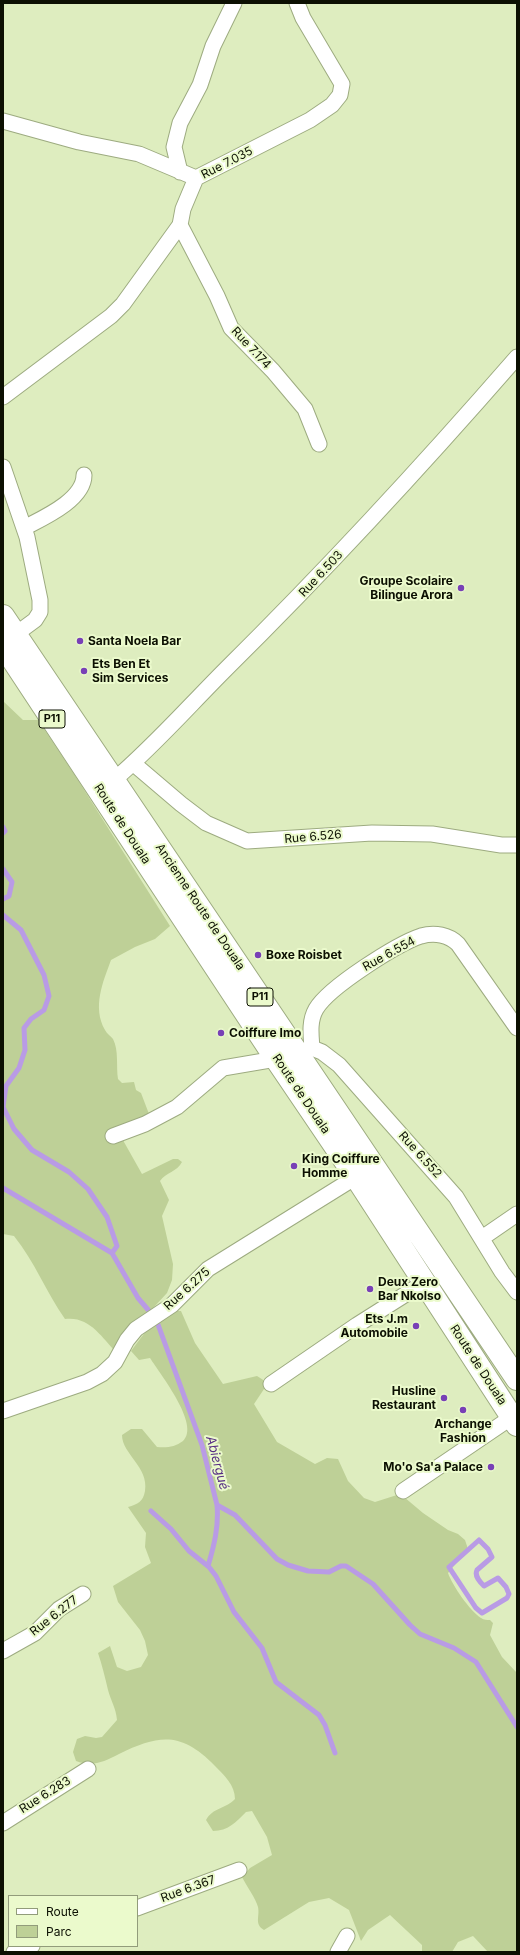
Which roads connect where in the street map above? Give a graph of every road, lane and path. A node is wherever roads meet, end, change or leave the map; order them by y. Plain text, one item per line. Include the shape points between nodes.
1 (234, 3) edge
2 (297, 3) edge
3 (3, 121) edge
4 (174, 147) junction
5 (162, 164) junction
6 (180, 172) junction
7 (196, 178) junction
8 (180, 225) junction
9 (517, 358) edge
10 (3, 397) edge
11 (319, 444) dead end
12 (3, 467) edge
13 (84, 475) dead end
14 (24, 528) junction
15 (3, 616) edge
16 (9, 640) edge
17 (134, 764) junction
18 (114, 780) junction
19 (517, 846) edge
20 (517, 1028) edge
21 (304, 1050) junction
22 (276, 1059) junction
23 (113, 1136) dead end
24 (356, 1177) junction
25 (517, 1214) edge
26 (482, 1238) junction
27 (425, 1282) junction
28 (517, 1292) edge
29 (517, 1379) edge
30 (271, 1384) dead end
31 (3, 1411) edge
32 (514, 1421) edge
33 (403, 1491) dead end
34 (83, 1594) dead end
35 (3, 1651) edge
36 (88, 1768) dead end
37 (3, 1822) edge
38 (239, 1870) dead end
39 (138, 1908) edge
40 (347, 1936) dead end
41 (29, 1947) edge
42 (14, 1952) edge
43 (338, 1952) edge

1 - 4 street via 213,46 200,85 180,123
2 - 7 street, Rue 7.035 via 342,84 340,95 332,105 310,120
3 - 5 street via 79,142 139,154
4 - 5 street
4 - 6 street
5 - 6 street
6 - 7 street
7 - 8 street, Rue 7.035
8 - 10 street, Rue 7.035 via 123,304 111,316
8 - 11 street, Rue 7.174 via 231,328 273,371 305,409
9 - 17 street, Rue 6.503 via 372,520
12 - 14 street
13 - 14 street via 84,480 76,493 58,511
14 - 16 street via 33,562 40,612 35,620
15 - 16 main road, Ancienne Route de Douala / P11
16 - 18 main road, Ancienne Route de Douala / P11
16 - 22 main road, Route de Douala / P11
17 - 18 street, Rue 6.503
17 - 19 street, Rue 6.526 via 206,823 247,841 372,833 432,834
18 - 21 main road, Ancienne Route de Douala / P11
20 - 21 street, Rue 6.554 via 451,937 422,936 355,973 321,1004 312,1019
21 - 22 street
21 - 26 street, Rue 6.552 via 322,1052 339,1065 434,1170 456,1197
21 - 29 main road, Ancienne Route de Douala / P11
22 - 23 street via 223,1068 177,1107 145,1124
22 - 24 main road, Route de Douala / P11
24 - 27 main road, Route de Douala / P11
24 - 31 street, Rue 6.275 via 208,1269 172,1305 145,1321 127,1340 115,1362 102,1374 88,1382
25 - 26 street
26 - 28 street, Rue 6.552
27 - 30 street
27 - 32 main road, Route de Douala / P11
32 - 33 street
34 - 35 street, Rue 6.277 via 59,1609 35,1633
36 - 37 street, Rue 6.283
38 - 39 street, Rue 6.367
40 - 43 street
41 - 42 street

